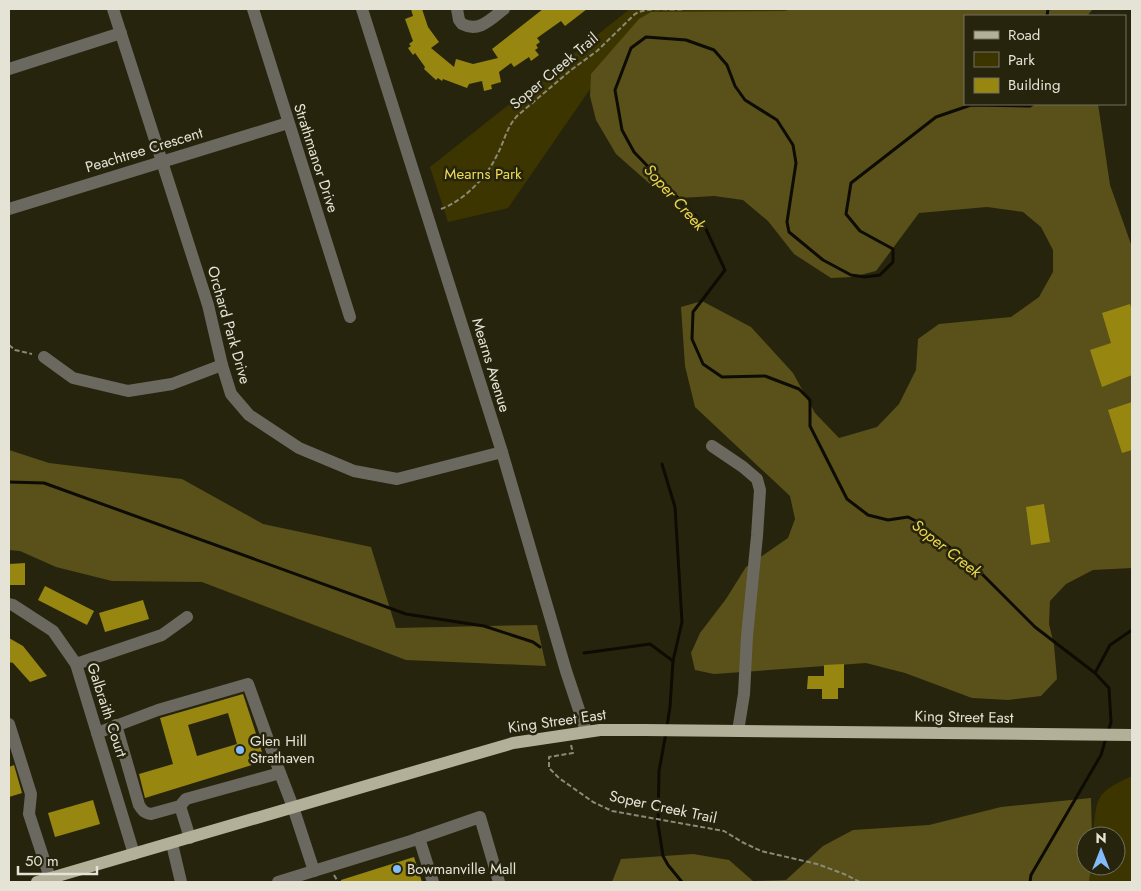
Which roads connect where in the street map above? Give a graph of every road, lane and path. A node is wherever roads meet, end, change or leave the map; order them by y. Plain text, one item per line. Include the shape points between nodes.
1 (113, 9) edge
2 (253, 9) edge
3 (362, 9) edge
4 (457, 9) edge
5 (504, 9) edge
6 (639, 9) edge
7 (664, 9) edge
8 (685, 9) edge
9 (668, 10) junction
10 (635, 14) junction
11 (121, 33) junction
12 (9, 69) edge
13 (288, 123) junction
14 (161, 161) junction
15 (9, 209) edge
16 (441, 209) dead end
17 (350, 317) dead end
18 (9, 345) edge
19 (44, 357) joint
20 (222, 365) junction
21 (712, 446) dead end
22 (502, 452) junction
23 (9, 604) edge
24 (186, 617) dead end
25 (76, 664) junction
26 (9, 724) edge
27 (116, 726) junction
28 (586, 731) junction
29 (738, 731) junction
30 (97, 733) junction
31 (569, 735) junction
32 (1130, 735) edge
33 (11, 738) edge
34 (280, 773) junction
35 (180, 806) junction
36 (293, 807) junction
37 (190, 838) junction
38 (419, 838) junction
39 (172, 844) junction
40 (134, 854) junction
41 (314, 871) junction
42 (50, 878) junction
43 (37, 882) edge
44 (182, 882) edge
45 (278, 882) edge
46 (433, 882) edge
47 (500, 882) edge
48 (860, 882) edge

1 - 11 street, Orchard Park Drive
2 - 13 street, Strathmanor Drive
3 - 22 street, Mearns Avenue
4 - 5 street via 462,24 473,27 486,23
6 - 10 path, Soper Creek Trail
7 - 9 path
8 - 9 path
9 - 10 path via 643,10
10 - 16 path, Soper Creek Trail via 597,51 517,116 487,171 468,192
11 - 12 street
11 - 14 street, Orchard Park Drive
13 - 14 street, Peachtree Crescent
13 - 17 street, Strathmanor Drive
14 - 15 street, Peachtree Crescent
14 - 20 street, Orchard Park Drive via 208,305
18 - 19 path via 15,350
19 - 20 street via 73,378 128,391 172,384
20 - 22 street, Orchard Park Drive via 231,394 249,415 299,448 354,471 397,479
21 - 29 street via 757,479 760,490 744,694
22 - 28 street, Mearns Avenue
23 - 25 street, Galbraith Court via 53,631
24 - 25 street via 162,635
25 - 30 street, Galbraith Court
26 - 33 street
27 - 30 street
27 - 34 street via 158,710 248,684
27 - 35 street via 142,810 151,814
28 - 29 main road, King Street East
28 - 31 main road, King Street East
29 - 32 main road, King Street East
30 - 40 street, Galbraith Court
31 - 36 main road, King Street East via 513,743
31 - 48 path, Soper Creek Trail via 573,753 549,757 549,768 593,802 612,811 724,831 761,851 817,864
33 - 42 street via 31,794 29,814
34 - 35 street via 186,799
34 - 36 street
35 - 37 street
36 - 37 main road, King Street East
36 - 41 street
37 - 39 main road, King Street East
38 - 41 street
38 - 46 street
38 - 47 street via 480,817
39 - 40 main road, King Street East
39 - 44 street
40 - 42 main road, King Street East
41 - 45 street
42 - 43 main road, King Street East

